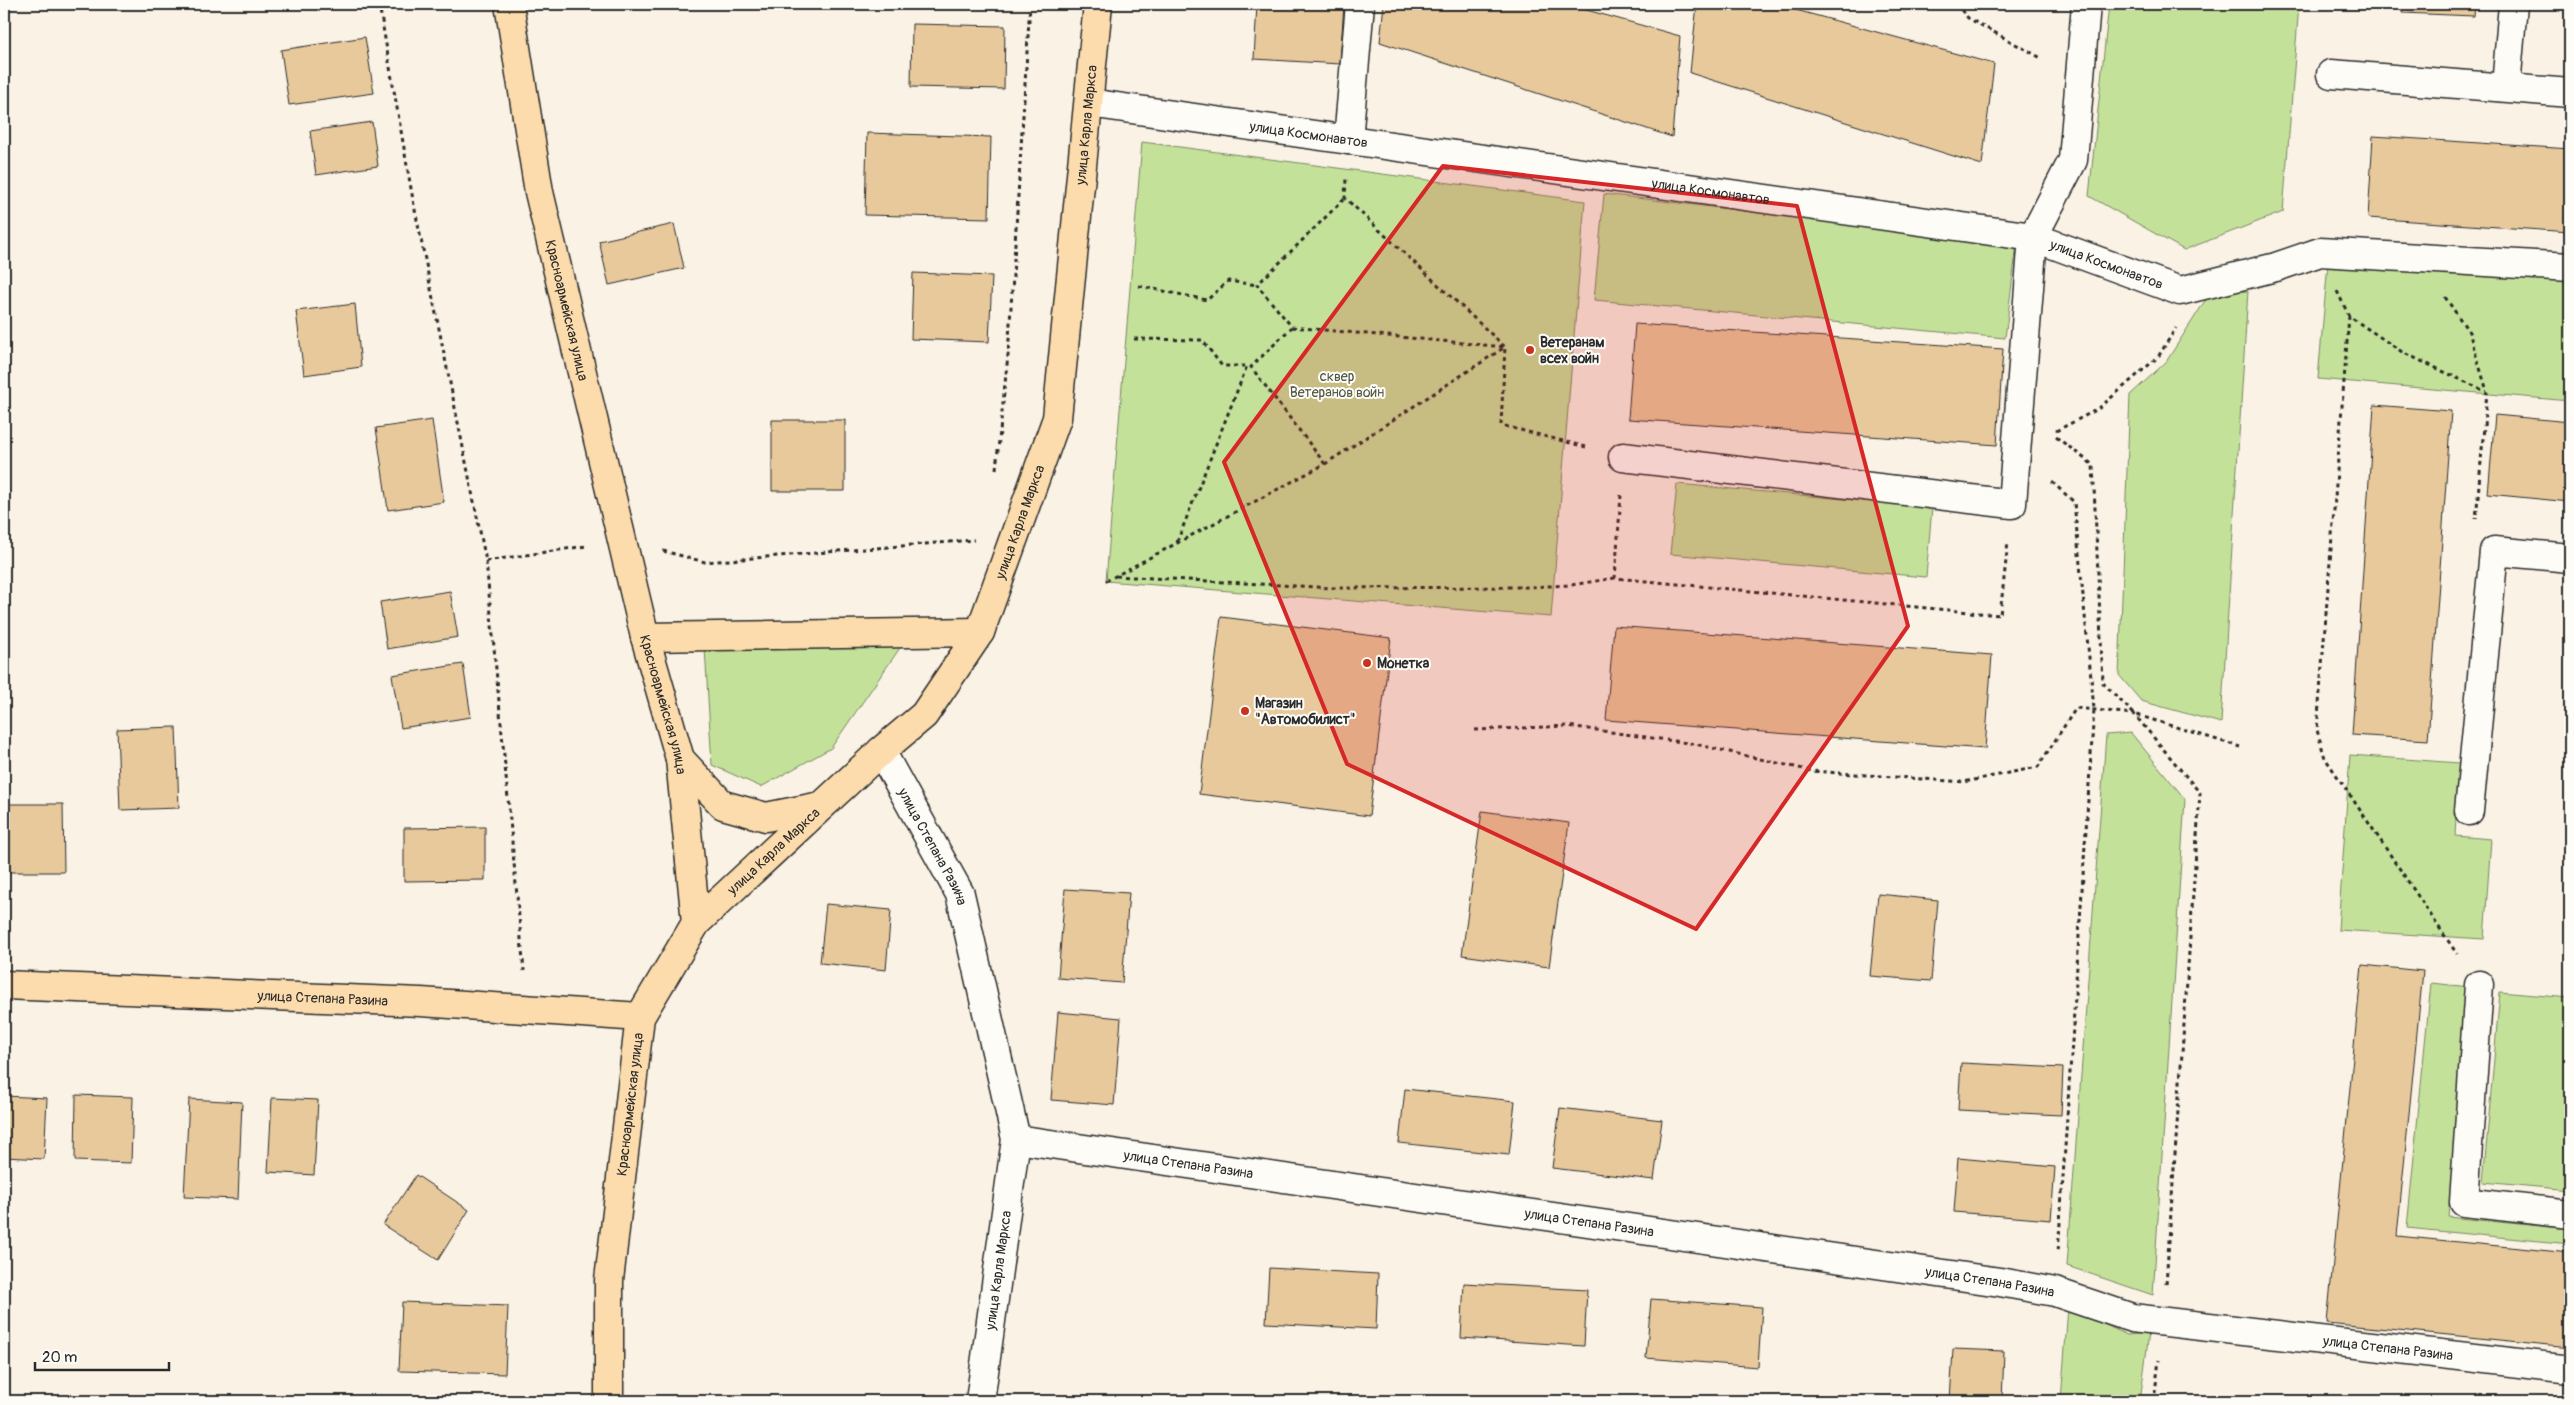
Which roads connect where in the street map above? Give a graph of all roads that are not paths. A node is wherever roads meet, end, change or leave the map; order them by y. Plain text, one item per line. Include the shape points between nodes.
1 (509, 4) edge
2 (1098, 4) edge
3 (1360, 4) edge
4 (2086, 4) edge
5 (2513, 4) edge
6 (2331, 74) dead end
7 (2506, 87) junction
8 (2570, 93) edge
9 (1089, 103) junction
10 (1348, 140) junction
11 (2033, 237) junction
12 (2570, 267) edge
13 (1623, 457) road end
14 (2570, 558) edge
15 (980, 632) junction
16 (646, 637) junction
17 (881, 751) junction
18 (680, 759) junction
19 (822, 805) junction
20 (2470, 811) dead end
21 (696, 923) junction
22 (4, 985) edge
23 (2479, 985) road end
24 (640, 1017) junction
25 (1016, 1140) junction
26 (2570, 1214) edge
27 (2570, 1369) edge
28 (609, 1401) edge
29 (980, 1401) edge

1 - 16 main road, Красноармейская улица via 539,192
2 - 9 main road, улица Карла Маркса
3 - 10 street
4 - 11 street via 2074,160
5 - 7 street
6 - 7 street
7 - 8 street
9 - 10 street, улица Космонавтов
9 - 15 main road, улица Карла Маркса via 1056,418
10 - 11 street, улица Космонавтов
11 - 12 street, улица Космонавтов via 2180,291 2320,252
11 - 13 street via 2012,504
14 - 20 street via 2494,551
15 - 16 main road
15 - 17 main road, улица Карла Маркса via 924,715
16 - 18 main road, Красноармейская улица
17 - 19 main road, улица Карла Маркса
17 - 25 street, улица Степана Разина via 960,894
18 - 19 main road via 723,805 766,817
18 - 21 main road, Красноармейская улица
19 - 21 main road, улица Карла Маркса
21 - 24 main road, Красноармейская улица
22 - 24 main road, улица Степана Разина via 420,1002
23 - 26 street via 2464,1202
24 - 28 main road, Красноармейская улица via 609,1280
25 - 27 street, улица Степана Разина via 2055,1292 2132,1318
25 - 29 street, улица Карла Маркса

